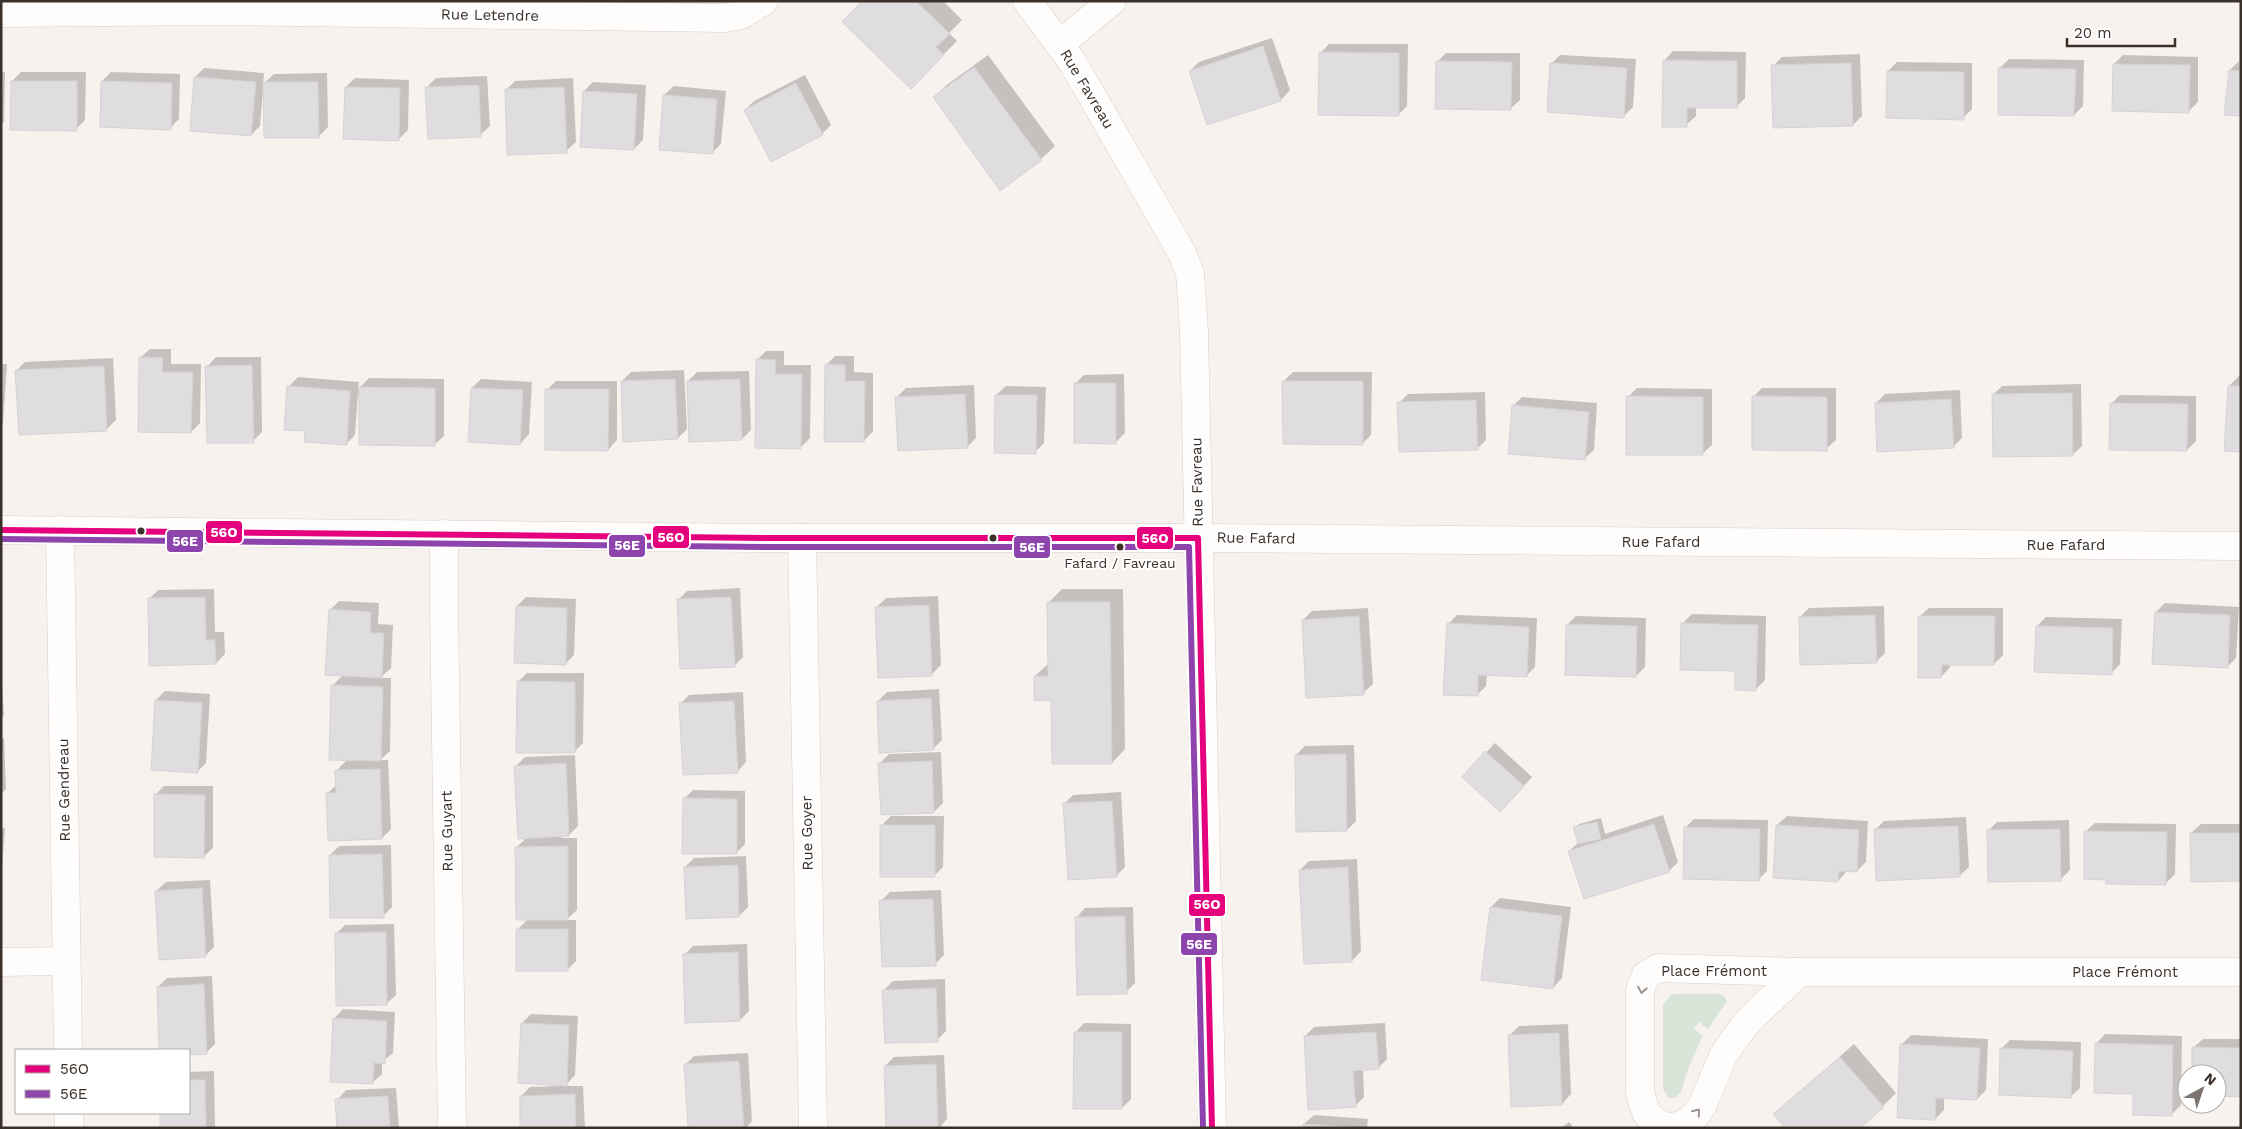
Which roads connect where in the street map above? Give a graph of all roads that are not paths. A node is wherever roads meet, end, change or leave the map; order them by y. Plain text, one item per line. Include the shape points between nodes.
1 (764, 1) edge
2 (1027, 1) edge
3 (1112, 1) edge
4 (222, 6) edge
5 (1, 13) edge
6 (1060, 44) junction
7 (1, 530) edge
8 (60, 530) junction
9 (444, 534) junction
10 (802, 538) junction
11 (1198, 538) junction
12 (2241, 546) edge
13 (66, 961) junction
14 (1, 962) edge
15 (1800, 972) junction
16 (2241, 972) edge
17 (68, 1049) edge
18 (69, 1114) edge
19 (70, 1128) edge
20 (452, 1128) edge
21 (813, 1128) edge
22 (1212, 1128) edge

1 - 4 street, Rue Letendre via 741,15 725,18
2 - 6 street, Rue Favreau
3 - 6 street
4 - 5 street, Rue Letendre
6 - 11 street, Rue Favreau via 1169,228 1190,273
7 - 8 street, Rue Fafard
8 - 9 street, Rue Fafard
8 - 13 street, Rue Gendreau
9 - 10 street, Rue Fafard
9 - 20 street, Rue Guyart
10 - 11 street, Rue Fafard
10 - 21 street, Rue Goyer
11 - 12 street, Rue Fafard
11 - 22 street, Rue Favreau
13 - 14 street
13 - 17 street, Rue Gendreau
15 -> 15 street, Place Frémont via 1666,968 1646,976 1640,990 1640,1091 1647,1114 1663,1126 1685,1123 1696,1115 1723,1056 1748,1021
15 - 16 street, Place Frémont
18 - 19 street

